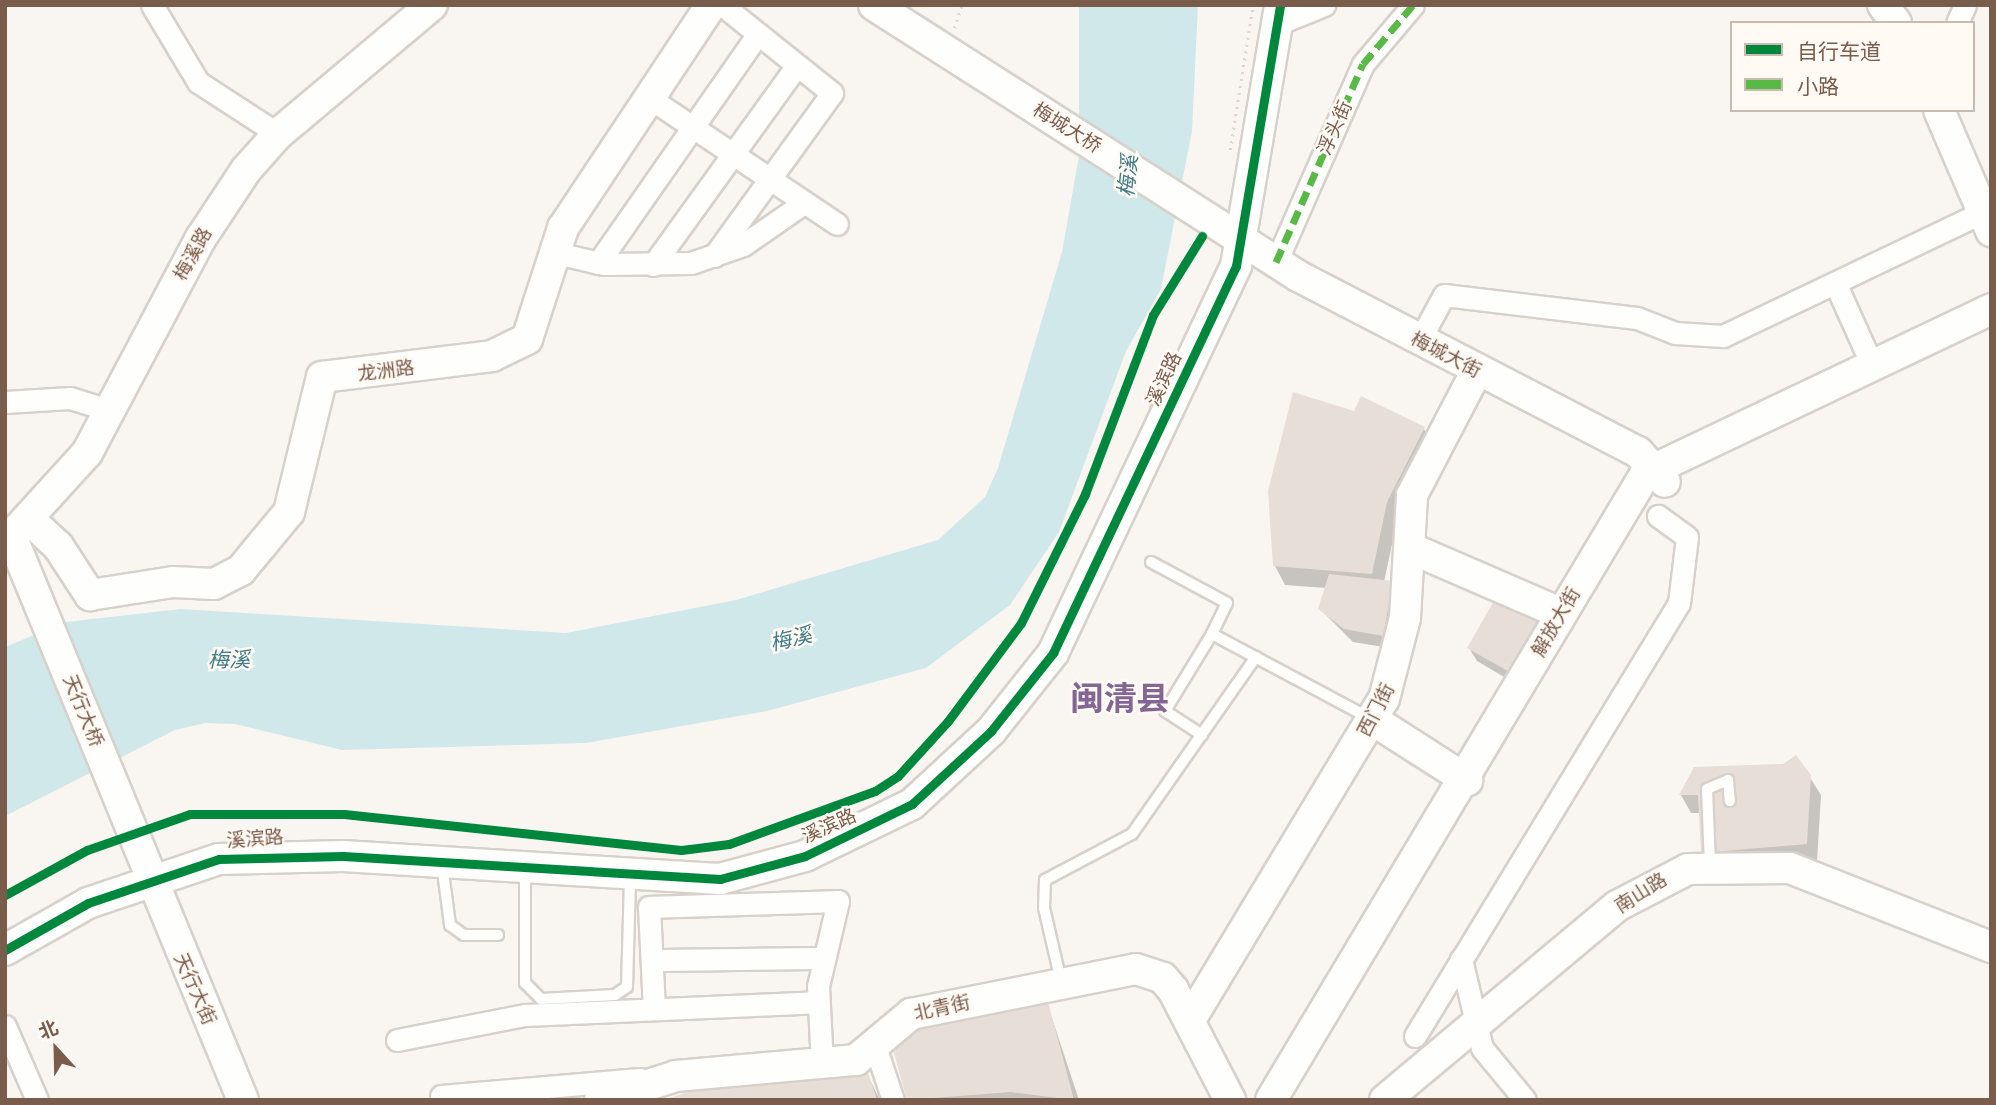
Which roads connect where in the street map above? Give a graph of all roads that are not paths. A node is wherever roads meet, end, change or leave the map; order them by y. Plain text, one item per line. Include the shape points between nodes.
1 (152, 5) edge
2 (432, 5) edge
3 (711, 5) edge
4 (722, 5) edge
5 (874, 5) edge
6 (1324, 5) edge
7 (1413, 5) edge
8 (1883, 5) edge
9 (1965, 5) edge
10 (1279, 14) edge
11 (1895, 21) edge
12 (1958, 21) edge
13 (758, 34) junction
14 (797, 65) junction
15 (651, 99) junction
16 (1940, 112) edge
17 (693, 127) junction
18 (278, 134) junction
19 (733, 154) junction
20 (771, 179) junction
21 (805, 202) junction
22 (1987, 221) edge
23 (837, 224) dead end
24 (1234, 234) junction
25 (552, 252) junction
26 (714, 256) junction
27 (1276, 262) junction
28 (598, 263) junction
29 (653, 265) junction
30 (1836, 285) junction
31 (1991, 309) edge
32 (1991, 327) edge
33 (1419, 341) junction
34 (1872, 365) junction
35 (1477, 370) junction
36 (5, 402) edge
37 (113, 411) junction
38 (1660, 474) junction
39 (1658, 516) dead end
40 (13, 539) edge
41 (1410, 548) junction
42 (1151, 562) dead end
43 (1560, 613) junction
44 (1212, 634) junction
45 (1256, 657) junction
46 (1373, 720) junction
47 (1202, 734) junction
48 (1466, 780) junction
49 (1730, 801) dead end
50 (442, 864) junction
51 (1710, 866) junction
52 (525, 870) junction
53 (630, 878) junction
54 (141, 881) junction
55 (498, 935) dead end
56 (1991, 947) edge
57 (5, 950) edge
58 (823, 958) junction
59 (652, 960) junction
60 (1461, 960) junction
61 (1061, 981) junction
62 (817, 1002) junction
63 (654, 1009) junction
64 (1190, 1020) junction
65 (1475, 1020) junction
66 (5, 1026) edge
67 (1415, 1036) dead end
68 (397, 1040) dead end
69 (876, 1049) junction
70 (822, 1066) junction
71 (676, 1076) junction
72 (441, 1096) dead end
73 (37, 1100) edge
74 (222, 1100) edge
75 (243, 1100) edge
76 (600, 1100) edge
77 (892, 1100) edge
78 (1230, 1100) edge
79 (1271, 1100) edge
80 (1295, 1100) edge
81 (1385, 1100) edge
82 (1525, 1100) edge

1 - 18 street via 198,82
2 - 18 street, 梅溪路
3 - 15 street, 龙洲路
4 - 13 street
5 - 24 street, 梅城大桥
6 - 10 street
7 - 27 street, 浮头街 via 1363,65
8 - 11 street
9 - 12 street
10 - 24 street, 溪滨路
13 - 14 street
13 - 17 street
14 - 19 street
14 - 20 street via 832,93
15 - 17 street
15 - 25 street, 龙洲路
16 - 22 street
17 - 19 street
17 - 28 street
18 - 37 street, 梅溪路 via 201,238
19 - 20 street
19 - 29 street
20 - 21 street
20 - 26 street
21 - 23 street
21 - 26 street via 767,232
22 - 30 street
24 - 27 street, 梅城大街
24 - 53 street, 溪滨路 via 1078,606 1048,661 991,731 912,804 804,856 720,879
25 - 28 street
25 - 40 street, 龙洲路 via 532,329 518,348 322,377 289,512 228,580 90,595 58,546
26 - 29 street
27 - 33 street, 梅城大街
28 - 29 street
30 - 33 street via 1723,336 1675,333 1637,318 1444,295
30 - 34 street
31 - 34 street, 解放大街
32 - 38 street, 解放大街
33 - 35 street, 梅城大街
34 - 38 street, 解放大街
35 - 38 street, 梅城大街
35 - 41 street, 西门街 via 1412,495
36 - 37 street via 70,398
37 - 40 street, 梅溪路
38 - 43 street, 解放大街 via 1632,492
38 - 80 street, 解放大街
39 - 60 street via 1687,537 1679,603
40 - 54 street, 天行大桥 via 23,579
41 - 43 street
41 - 46 street, 西门街 via 1398,660
42 - 44 lane via 1227,603
43 - 48 street, 解放大街
44 - 45 lane
44 - 47 lane via 1165,711
45 - 46 lane
45 - 47 lane
46 - 48 street
46 - 64 street, 西门街
47 - 61 lane via 1132,834 1045,880 1044,908
48 - 79 street, 解放大街
49 - 51 lane via 1728,780 1707,789
50 - 52 street, 溪滨路
50 - 54 street, 溪滨路 via 268,854
50 - 55 lane via 450,925 464,935
51 - 56 street, 南山路 via 1790,868
51 - 65 street, 南山路 via 1674,873 1640,890
52 - 53 street, 溪滨路
52 - 53 lane via 525,982 541,999 615,995 627,986
54 - 57 street, 溪滨路 via 55,918
54 - 74 street
54 - 75 street, 天行大街
58 - 59 street
58 - 59 street via 838,901 649,907
58 - 62 street
59 - 63 street
60 - 65 street
60 - 67 street
61 - 64 street, 北青街 via 1124,969 1150,971 1173,990
61 - 69 street, 北青街 via 911,1014 893,1024
62 - 63 street
62 - 70 street
63 - 68 street via 511,1016
64 - 78 street, 北青街
65 - 81 street, 南山路
65 - 82 street via 1488,1059
66 - 73 street
69 - 70 street
69 - 77 street
70 - 71 street
71 - 72 street
71 - 76 street

